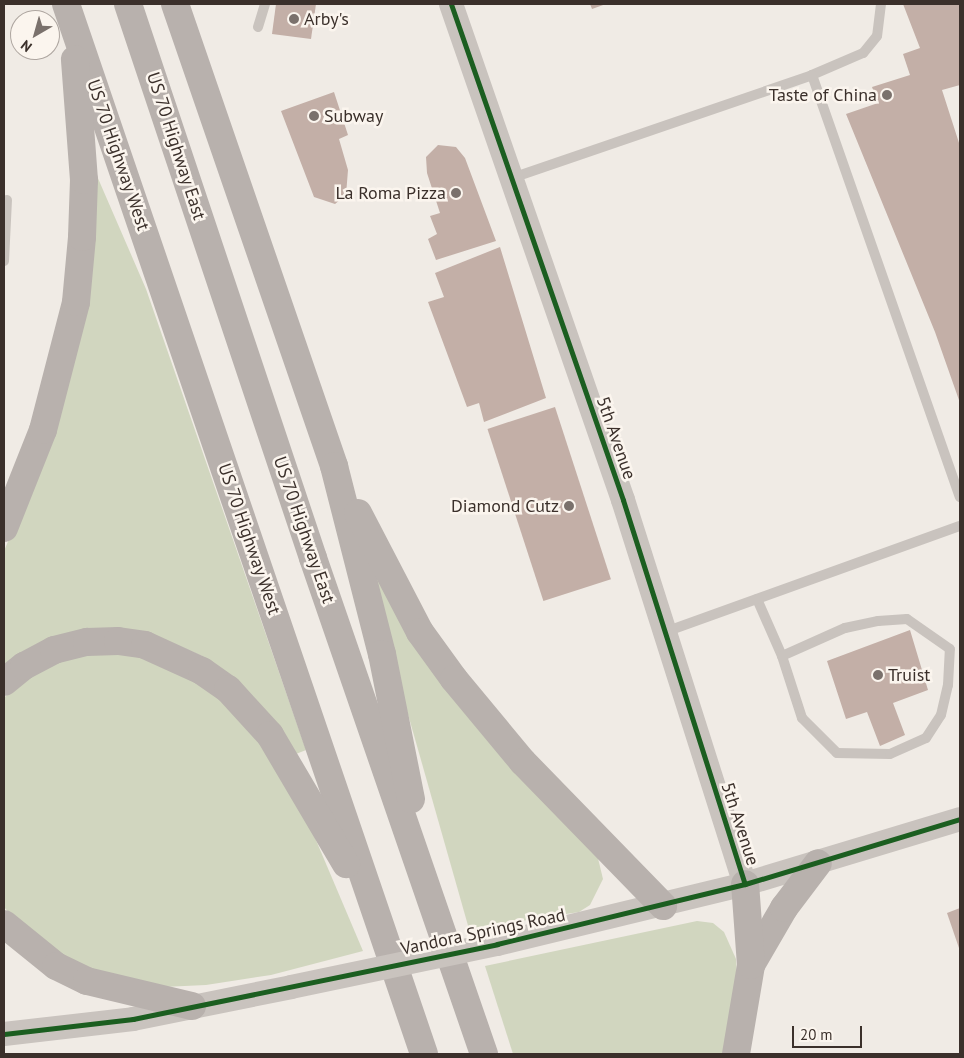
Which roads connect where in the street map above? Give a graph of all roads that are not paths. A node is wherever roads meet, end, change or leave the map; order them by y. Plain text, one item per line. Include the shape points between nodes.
1 (128, 4) edge
2 (265, 4) edge
3 (452, 4) edge
4 (882, 4) edge
5 (182, 12) edge
6 (70, 13) edge
7 (258, 26) dead end
8 (812, 75) junction
9 (512, 178) junction
10 (7, 200) dead end
11 (4, 261) edge
12 (334, 466) junction
13 (960, 497) edge
14 (960, 526) edge
15 (4, 528) edge
16 (757, 599) junction
17 (665, 632) junction
18 (955, 648) edge
19 (782, 656) junction
20 (4, 682) edge
21 (960, 819) edge
22 (818, 863) junction
23 (745, 884) junction
24 (433, 904) junction
25 (663, 906) junction
26 (379, 923) junction
27 (4, 924) edge
28 (751, 966) junction
29 (192, 1006) junction
30 (4, 1034) edge
31 (424, 1054) edge
32 (484, 1054) edge
33 (736, 1054) edge

1 - 24 main road, US 70 Highway East
2 - 7 lane
3 - 9 street, 5th Avenue
4 - 8 lane via 878,36 863,53
5 - 12 main road
6 - 15 main road via 84,180 76,302 43,430
6 - 26 main road, US 70 Highway West
8 - 9 lane
8 - 13 lane
9 - 17 street, 5th Avenue
10 - 11 lane
12 - 24 main road via 382,654
12 - 25 main road via 394,588 420,632 454,679 523,762
14 - 16 lane
16 - 17 lane
16 - 19 lane
17 - 23 street, 5th Avenue
18 - 19 lane via 907,619 845,628
18 - 19 lane via 941,715 926,738 890,754 836,753 802,718
20 - 26 main road via 24,666 54,650 87,642 118,641 145,645 202,671 228,689 270,734
21 - 22 street, Vandora Springs Road
22 - 23 street, Vandora Springs Road
22 - 28 main road via 784,908
23 - 25 street, Vandora Springs Road
23 - 28 main road
24 - 32 main road, US 70 Highway East
25 - 29 street, Vandora Springs Road, bridge via 497,944
26 - 31 main road, US 70 Highway West
27 - 29 main road via 56,966 87,981
28 - 33 main road
29 - 30 street, Vandora Springs Road via 81,1027

